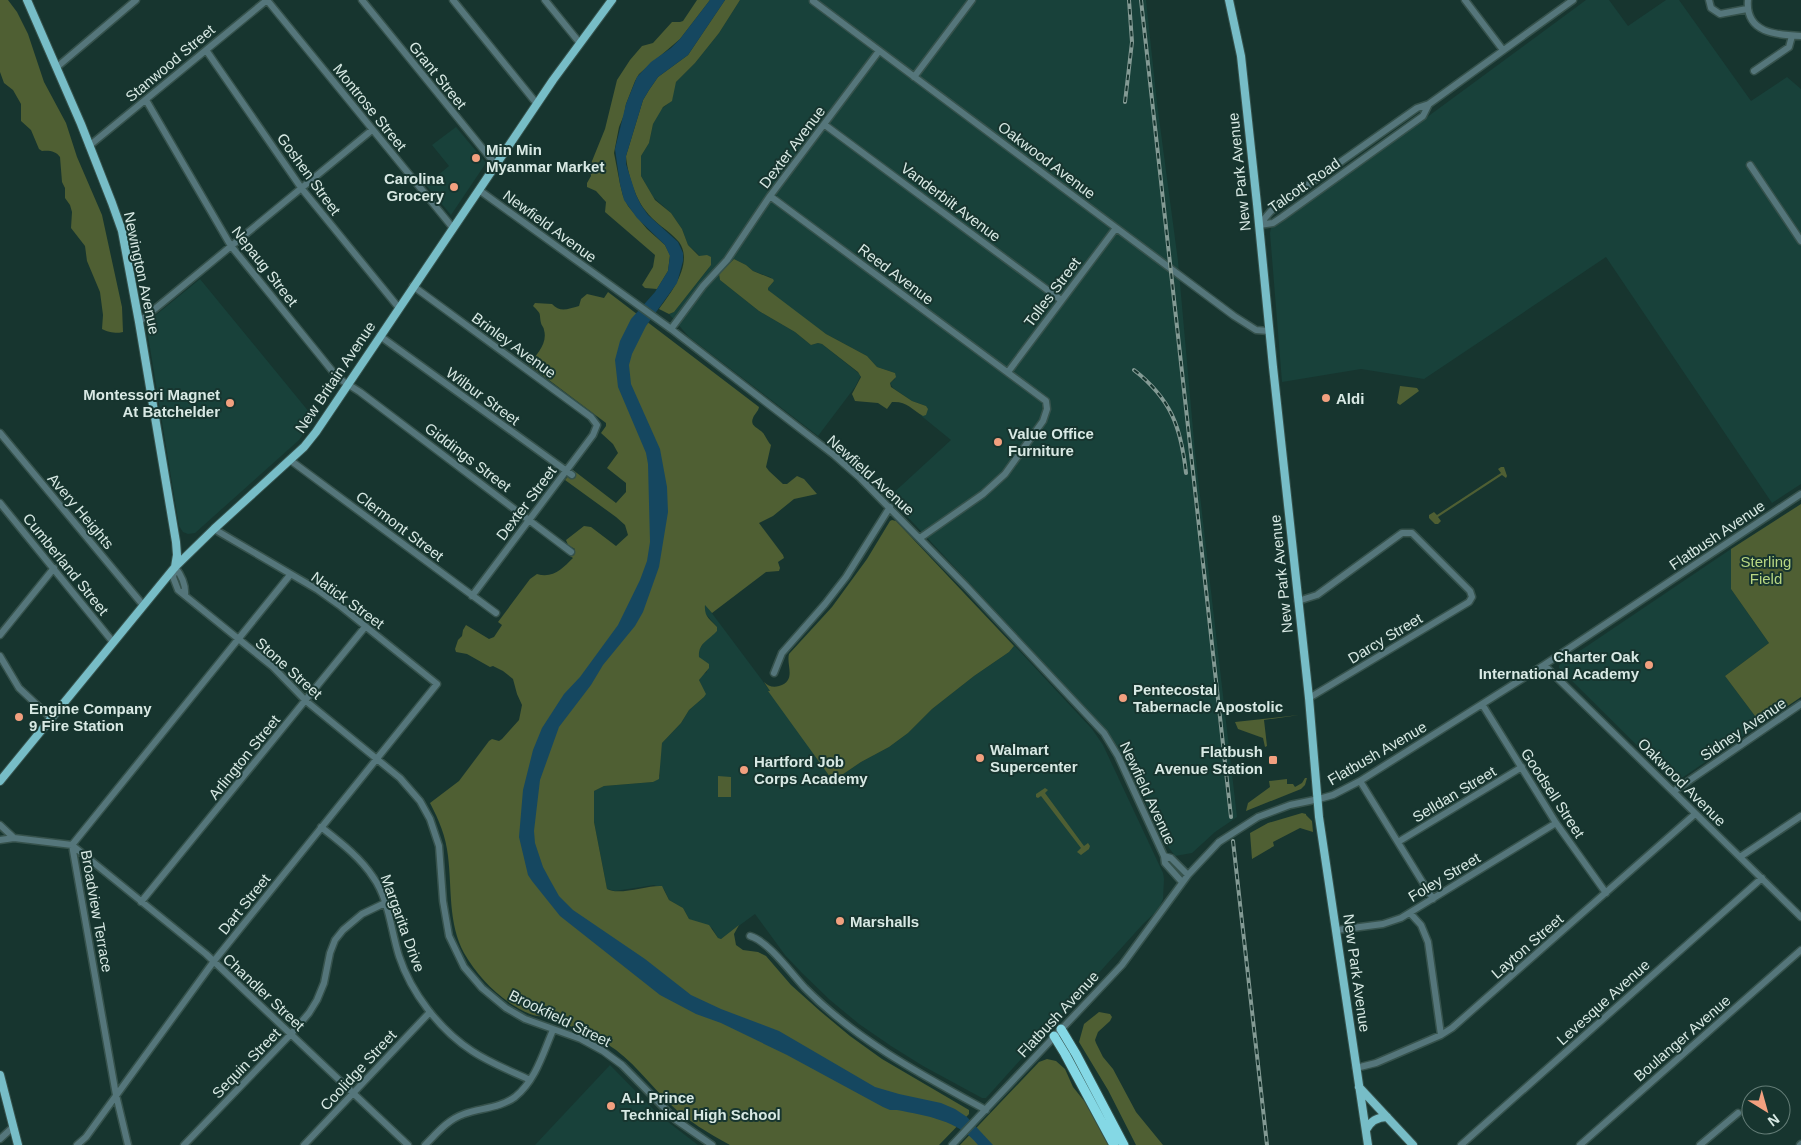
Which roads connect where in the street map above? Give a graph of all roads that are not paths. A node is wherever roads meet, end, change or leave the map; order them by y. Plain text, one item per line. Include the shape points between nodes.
1 (27, 0) edge
2 (136, 0) edge
3 (267, 0) edge
4 (362, 0) edge
5 (453, 0) edge
6 (545, 0) edge
7 (612, 0) edge
8 (972, 0) edge
9 (1229, 0) edge
10 (1465, 0) edge
11 (1573, 0) edge
12 (1709, 0) edge
13 (1748, 0) edge
14 (813, 1) edge
15 (1747, 8) junction
16 (1792, 36) junction
17 (1801, 36) edge
18 (580, 42) junction
19 (206, 50) junction
20 (1503, 50) junction
21 (879, 51) junction
22 (57, 67) junction
23 (1754, 71) dead end
24 (914, 77) junction
25 (146, 100) junction
26 (537, 104) junction
27 (1429, 104) junction
28 (825, 125) junction
29 (1392, 126) junction
30 (372, 130) junction
31 (1398, 134) junction
32 (89, 146) junction
33 (496, 165) junction
34 (1337, 165) junction
35 (1750, 165) dead end
36 (1342, 173) junction
37 (302, 189) junction
38 (479, 190) junction
39 (770, 196) junction
40 (1259, 225) junction
41 (453, 228) junction
42 (1116, 228) junction
43 (1801, 241) edge
44 (231, 246) junction
45 (413, 286) junction
46 (1061, 300) junction
47 (399, 308) junction
48 (139, 322) junction
49 (671, 329) junction
50 (1269, 331) junction
51 (380, 336) junction
52 (1008, 372) junction
53 (348, 385) junction
54 (598, 425) joint
55 (0, 433) edge
56 (290, 460) junction
57 (566, 471) junction
58 (572, 475) dead end
59 (1801, 494) edge
60 (0, 502) edge
61 (890, 507) junction
62 (529, 519) junction
63 (214, 528) junction
64 (920, 538) junction
65 (571, 552) dead end
66 (175, 566) junction
67 (54, 568) junction
68 (290, 575) junction
69 (472, 596) junction
70 (1298, 601) junction
71 (143, 605) junction
72 (496, 612) dead end
73 (365, 627) junction
74 (0, 635) edge
75 (238, 638) junction
76 (113, 642) junction
77 (0, 656) edge
78 (1544, 665) junction
79 (774, 673) dead end
80 (437, 684) joint
81 (1309, 698) junction
82 (306, 700) junction
83 (1482, 704) junction
84 (1801, 704) edge
85 (51, 718) junction
86 (377, 759) junction
87 (1522, 767) junction
88 (0, 781) edge
89 (1360, 781) junction
90 (1674, 791) junction
91 (1319, 799) junction
92 (1695, 814) junction
93 (1801, 816) edge
94 (1556, 824) junction
95 (0, 825) edge
96 (321, 827) junction
97 (14, 838) junction
98 (0, 840) edge
99 (1398, 842) junction
100 (72, 845) junction
101 (1164, 856) junction
102 (1740, 857) junction
103 (1188, 875) junction
104 (1762, 878) junction
105 (1182, 882) junction
106 (1606, 893) junction
107 (1433, 899) junction
108 (141, 902) junction
109 (385, 903) junction
110 (1410, 913) junction
111 (1801, 917) edge
112 (1337, 930) junction
113 (750, 936) dead end
114 (1801, 950) edge
115 (214, 961) junction
116 (430, 1012) junction
117 (553, 1030) junction
118 (1057, 1033) junction
119 (291, 1034) junction
120 (1441, 1035) junction
121 (1356, 1068) junction
122 (0, 1076) edge
123 (530, 1080) junction
124 (1359, 1087) junction
125 (354, 1093) junction
126 (116, 1095) junction
127 (986, 1110) junction
128 (1738, 1113) dead end
129 (1387, 1117) junction
130 (14, 1127) junction
131 (1366, 1130) junction
132 (0, 1139) edge
133 (954, 1144) edge
134 (18, 1145) edge
135 (78, 1145) edge
136 (128, 1145) edge
137 (184, 1145) edge
138 (304, 1145) edge
139 (408, 1145) edge
140 (424, 1145) edge
141 (712, 1145) edge
142 (1114, 1145) edge
143 (1124, 1145) edge
144 (1368, 1145) edge
145 (1413, 1145) edge
146 (1461, 1145) edge
147 (1580, 1145) edge
148 (1700, 1145) edge

1 - 22 main road, Newington Avenue
2 - 22 street
3 - 19 street, Stanwood Street
3 - 30 street, Montrose Street
4 - 33 street, Grant Street
5 - 26 street
6 - 18 street
7 - 18 main road, New Britain Avenue
8 - 24 street
9 - 40 main road, New Park Avenue via 1240,56
10 - 20 street
11 - 20 street, Talcott Road
12 - 15 street via 1711,8 1720,14
13 - 15 street
14 - 21 street, Oakwood Avenue
15 - 16 street via 1749,16 1760,29
16 - 17 street
16 - 23 street via 1789,47
18 - 26 main road, New Britain Avenue
19 - 25 street, Stanwood Street
19 - 37 street, Goshen Street
20 - 27 street, Talcott Road
21 - 24 street, Oakwood Avenue
21 - 28 street, Dexter Avenue
22 - 32 main road, Newington Avenue
24 - 42 street, Oakwood Avenue
25 - 32 street, Stanwood Street
25 - 44 street, Nepaug Street
26 - 33 main road, New Britain Avenue
27 - 29 street, Talcott Road via 1417,108
27 - 31 street, Talcott Road via 1423,116
28 - 39 street, Dexter Avenue
28 - 46 street, Vanderbilt Avenue
29 - 31 street
29 - 34 street, Talcott Road
30 - 37 street
30 - 41 street, Montrose Street
31 - 36 street, Talcott Road
32 - 48 main road, Newington Avenue via 122,231
33 - 38 main road, New Britain Avenue
34 - 36 street
34 - 40 street, Talcott Road via 1271,211
35 - 43 street
36 - 40 street, Talcott Road via 1273,223
37 - 44 street
37 - 47 street, Goshen Street
38 - 41 main road, New Britain Avenue
38 - 49 street, Newfield Avenue
39 - 49 street, Dexter Avenue via 727,260
39 - 52 street, Reed Avenue
40 - 50 main road, New Park Avenue
41 - 45 main road, New Britain Avenue
42 - 46 street, Tolles Street
42 - 50 street, Oakwood Avenue via 1242,322 1256,330
44 - 48 street
44 - 53 street, Nepaug Street via 338,378
45 - 47 main road, New Britain Avenue
45 - 54 street, Brinley Avenue
46 - 52 street, Tolles Street
47 - 51 main road, New Britain Avenue
48 - 66 main road, Newington Avenue via 176,542
49 - 61 street, Newfield Avenue via 834,455
50 - 70 main road, New Park Avenue
51 - 53 main road, New Britain Avenue
51 - 57 street, Wilbur Street
52 - 64 street, Reed Avenue via 1046,401 1043,420 1005,474
53 - 56 main road, New Britain Avenue via 316,432
53 - 62 street, Giddings Street
54 - 57 street, Dexter Street
55 - 71 street, Avery Heights
56 - 63 main road, New Britain Avenue
56 - 69 street, Clermont Street
57 - 58 street, Wilbur Street
57 - 62 street, Dexter Street
59 - 78 street, Flatbush Avenue
60 - 67 street, Cumberland Street
61 - 64 street, Newfield Avenue
61 - 79 street via 846,577 782,653
62 - 65 street, Giddings Street
62 - 69 street, Dexter Street
63 - 66 main road, New Britain Avenue
63 - 68 street, Natick Street
64 - 101 street, Newfield Avenue via 1104,734 1118,756
66 - 71 main road, New Britain Avenue
66 - 75 street, Stone Street via 172,577 178,590
67 - 74 street
67 - 76 street, Cumberland Street
68 - 73 street, Natick Street via 318,590
68 - 75 street, Broadview Terrace
69 - 72 street, Clermont Street
70 - 81 main road, New Park Avenue
70 - 81 street, Darcy Street via 1317,595 1407,532 1412,533 1470,591 1472,597 1469,602
71 - 76 main road, New Britain Avenue
73 - 80 street, Natick Street
73 - 82 street, Arlington Street
75 - 82 street, Stone Street
75 - 100 street, Broadview Terrace
76 - 85 main road, New Britain Avenue
77 - 85 street via 19,688
78 - 83 street, Flatbush Avenue
78 - 90 street, Oakwood Avenue
80 - 86 street, Dart Street
81 - 91 main road, New Park Avenue
82 - 86 street, Stone Street
82 - 108 street, Arlington Street
83 - 87 street, Goodsell Street
83 - 89 street, Flatbush Avenue
84 - 90 street, Sidney Avenue
85 - 88 main road, New Britain Avenue
86 - 96 street, Dart Street
86 - 117 street, Brookfield Street via 418,798 430,819 438,846 449,936 464,966 482,988 506,1008
87 - 94 street, Goodsell Street
87 - 99 street, Selldan Street
89 - 91 street, Flatbush Avenue
89 - 99 street
90 - 92 street, Oakwood Avenue
91 - 103 street, Flatbush Avenue, bridge via 1258,817 1219,842
91 - 112 main road, New Park Avenue
92 - 102 street, Oakwood Avenue
92 - 106 street, Layton Street
93 - 102 street
94 - 106 street, Goodsell Street
94 - 107 street, Foley Street
95 - 97 street
96 - 109 street, Margarita Drive via 358,857 375,878
96 - 115 street, Dart Street
97 - 98 street
97 - 100 street
99 - 107 street
100 - 108 street, Chandler Street
100 - 126 street, Broadview Terrace
101 - 103 street, Newfield Avenue via 1171,858
101 - 105 street, Newfield Avenue via 1165,863
102 - 104 street, Oakwood Avenue
103 - 105 street, Flatbush Avenue
104 - 111 street, Oakwood Avenue
104 - 146 street, Levesque Avenue
105 - 118 street, Flatbush Avenue via 1122,965
106 - 120 street, Layton Street
107 - 110 street, Foley Street
108 - 115 street, Chandler Street
109 - 116 street, Margarita Drive via 400,957
109 - 119 street, Sequin Street via 352,922 335,940 317,1000
110 - 112 street, Foley Street via 1383,924
110 - 120 street via 1428,942
112 - 121 main road, New Park Avenue
113 - 127 street via 766,944 817,999 865,1038 916,1072
114 - 147 street, Boulanger Avenue
115 - 119 street, Chandler Street
115 - 126 street, Dart Street
116 - 123 street, Margarita Drive via 472,1051
116 - 125 street, Coolidge Street
117 - 123 street
117 - 141 street, Brookfield Street via 581,1039 612,1058 676,1120
118 - 127 street, Flatbush Avenue
118 - 142 highway
118 - 143 highway via 1073,1049
119 - 125 street, Chandler Street
119 - 137 street, Sequin Street
120 - 121 street, Layton Street via 1376,1063
121 - 124 main road, New Park Avenue
122 - 130 main road
123 - 140 street via 507,1102 464,1114 447,1123
124 - 129 main road
124 - 131 main road, New Park Avenue
125 - 138 street, Coolidge Street
125 - 139 street, Chandler Street
126 - 135 street, Dart Street
126 - 136 street, Broadview Terrace
127 - 133 street, Flatbush Avenue
128 - 148 street
129 - 131 main road via 1376,1119
129 - 145 main road
130 - 132 street
130 - 134 main road
131 - 144 main road, New Park Avenue

